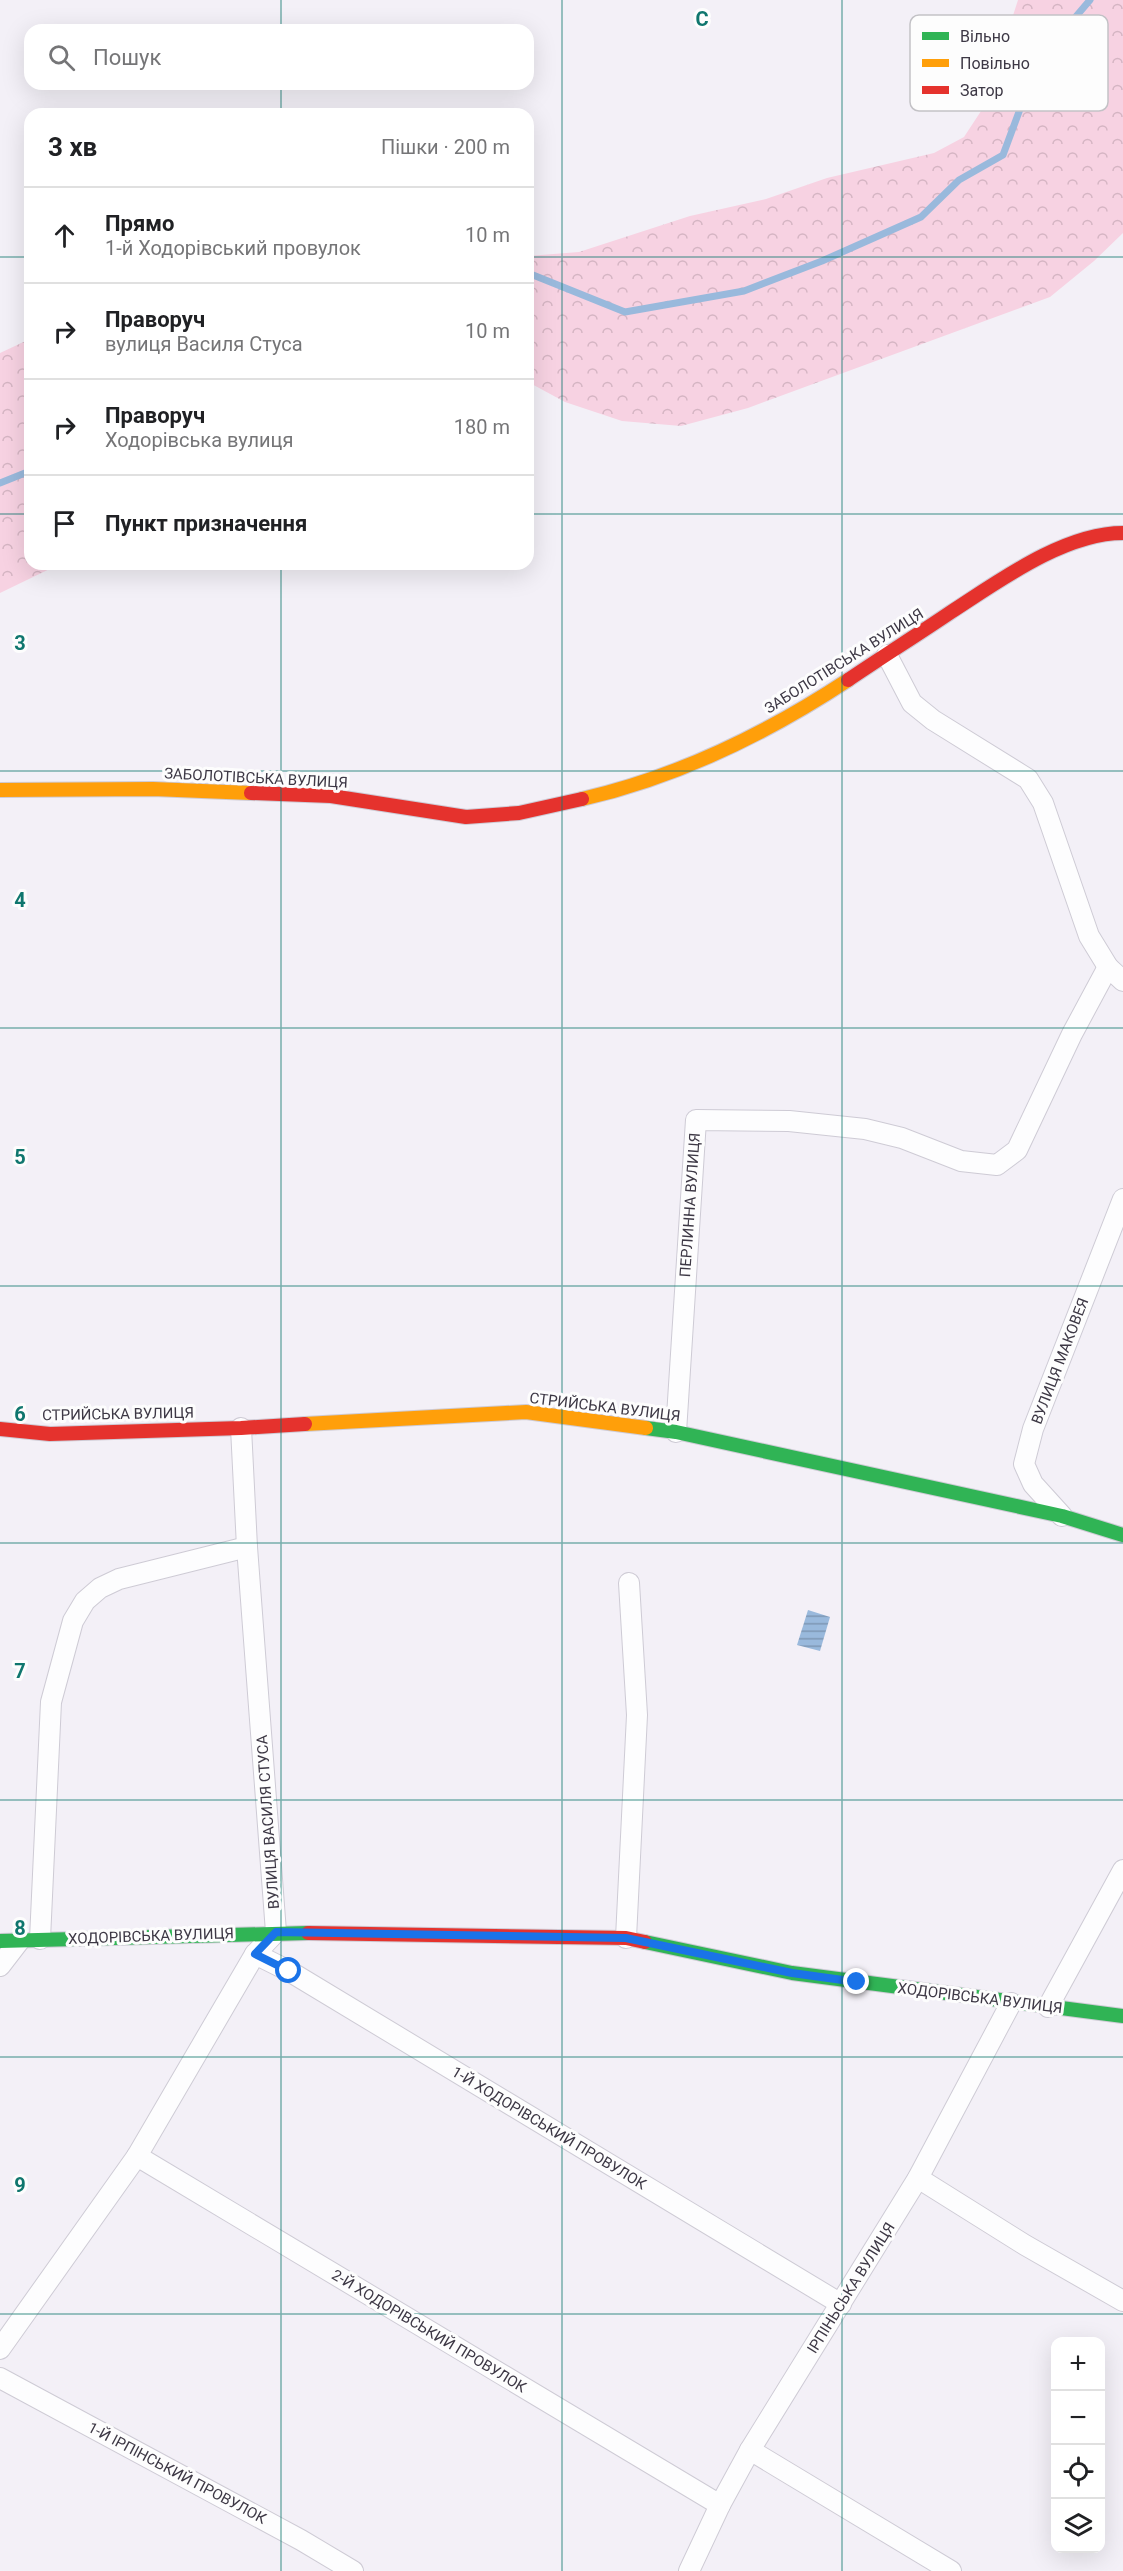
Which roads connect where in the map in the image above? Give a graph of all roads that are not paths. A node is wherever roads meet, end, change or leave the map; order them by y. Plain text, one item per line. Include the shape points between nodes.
1 (1123, 533) edge
2 (886, 655) junction
3 (0, 790) edge
4 (1108, 967) junction
5 (1123, 981) edge
6 (1123, 1199) edge
7 (241, 1428) junction
8 (0, 1429) edge
9 (676, 1432) junction
10 (1062, 1516) junction
11 (1123, 1535) edge
12 (248, 1547) junction
13 (629, 1582) dead end
14 (1123, 1870) edge
15 (276, 1932) junction
16 (626, 1938) junction
17 (40, 1939) junction
18 (20, 1940) junction
19 (0, 1941) edge
20 (255, 1954) junction
21 (0, 1966) edge
22 (1011, 2003) junction
23 (1048, 2007) junction
24 (1123, 2016) edge
25 (137, 2157) junction
26 (918, 2178) junction
27 (1123, 2301) edge
28 (841, 2304) junction
29 (0, 2349) edge
30 (0, 2378) edge
31 (750, 2450) junction
32 (720, 2505) junction
33 (353, 2571) edge
34 (689, 2571) edge
35 (951, 2571) edge

1 - 2 street, ЗАБОЛОТІВСЬКА ВУЛИЦЯ via 1106,533 1047,553
2 - 3 street, ЗАБОЛОТІВСЬКА ВУЛИЦЯ via 796,714 712,757 617,791 519,813 466,817 331,796 153,789
2 - 4 street via 912,703 1028,779 1043,803 1089,936
4 - 5 street
4 - 9 street, ПЕРЛИННА ВУЛИЦЯ via 1017,1150 997,1165 961,1161 902,1138 865,1129 789,1121 696,1120
6 - 10 street, ВУЛИЦЯ МАКОВЕЯ via 1033,1429 1024,1464 1033,1484
7 - 8 street, СТРИЙСЬКА ВУЛИЦЯ via 50,1434
7 - 9 street, СТРИЙСЬКА ВУЛИЦЯ via 526,1412
7 - 12 street, ВУЛИЦЯ ВАСИЛЯ СТУСА
9 - 10 street, СТРИЙСЬКА ВУЛИЦЯ
10 - 11 street, СТРИЙСЬКА ВУЛИЦЯ
12 - 15 street, ВУЛИЦЯ ВАСИЛЯ СТУСА
12 - 17 street via 119,1579 85,1601 73,1622 51,1702
13 - 16 street via 637,1715
14 - 23 street
15 - 16 street, ХОДОРІВСЬКА ВУЛИЦЯ
15 - 17 street, ХОДОРІВСЬКА ВУЛИЦЯ
15 - 20 street
16 - 22 street, ХОДОРІВСЬКА ВУЛИЦЯ via 792,1973
17 - 18 street, ХОДОРІВСЬКА ВУЛИЦЯ
18 - 19 street, ХОДОРІВСЬКА ВУЛИЦЯ
18 - 21 street
20 - 25 street
20 - 28 street, 1-Й ХОДОРІВСЬКИЙ ПРОВУЛОК
22 - 23 street, ХОДОРІВСЬКА ВУЛИЦЯ
22 - 26 street, ІРПІНЬСЬКА ВУЛИЦЯ
23 - 24 street, ХОДОРІВСЬКА ВУЛИЦЯ
25 - 29 street
25 - 32 street, 2-Й ХОДОРІВСЬКИЙ ПРОВУЛОК
26 - 27 street
26 - 28 street, ІРПІНЬСЬКА ВУЛИЦЯ
28 - 31 street, ІРПІНЬСЬКА ВУЛИЦЯ
30 - 33 street, 1-Й ІРПІНСЬКИЙ ПРОВУЛОК
31 - 32 street, ІРПІНЬСЬКА ВУЛИЦЯ
31 - 35 street
32 - 34 street, ІРПІНЬСЬКА ВУЛИЦЯ

